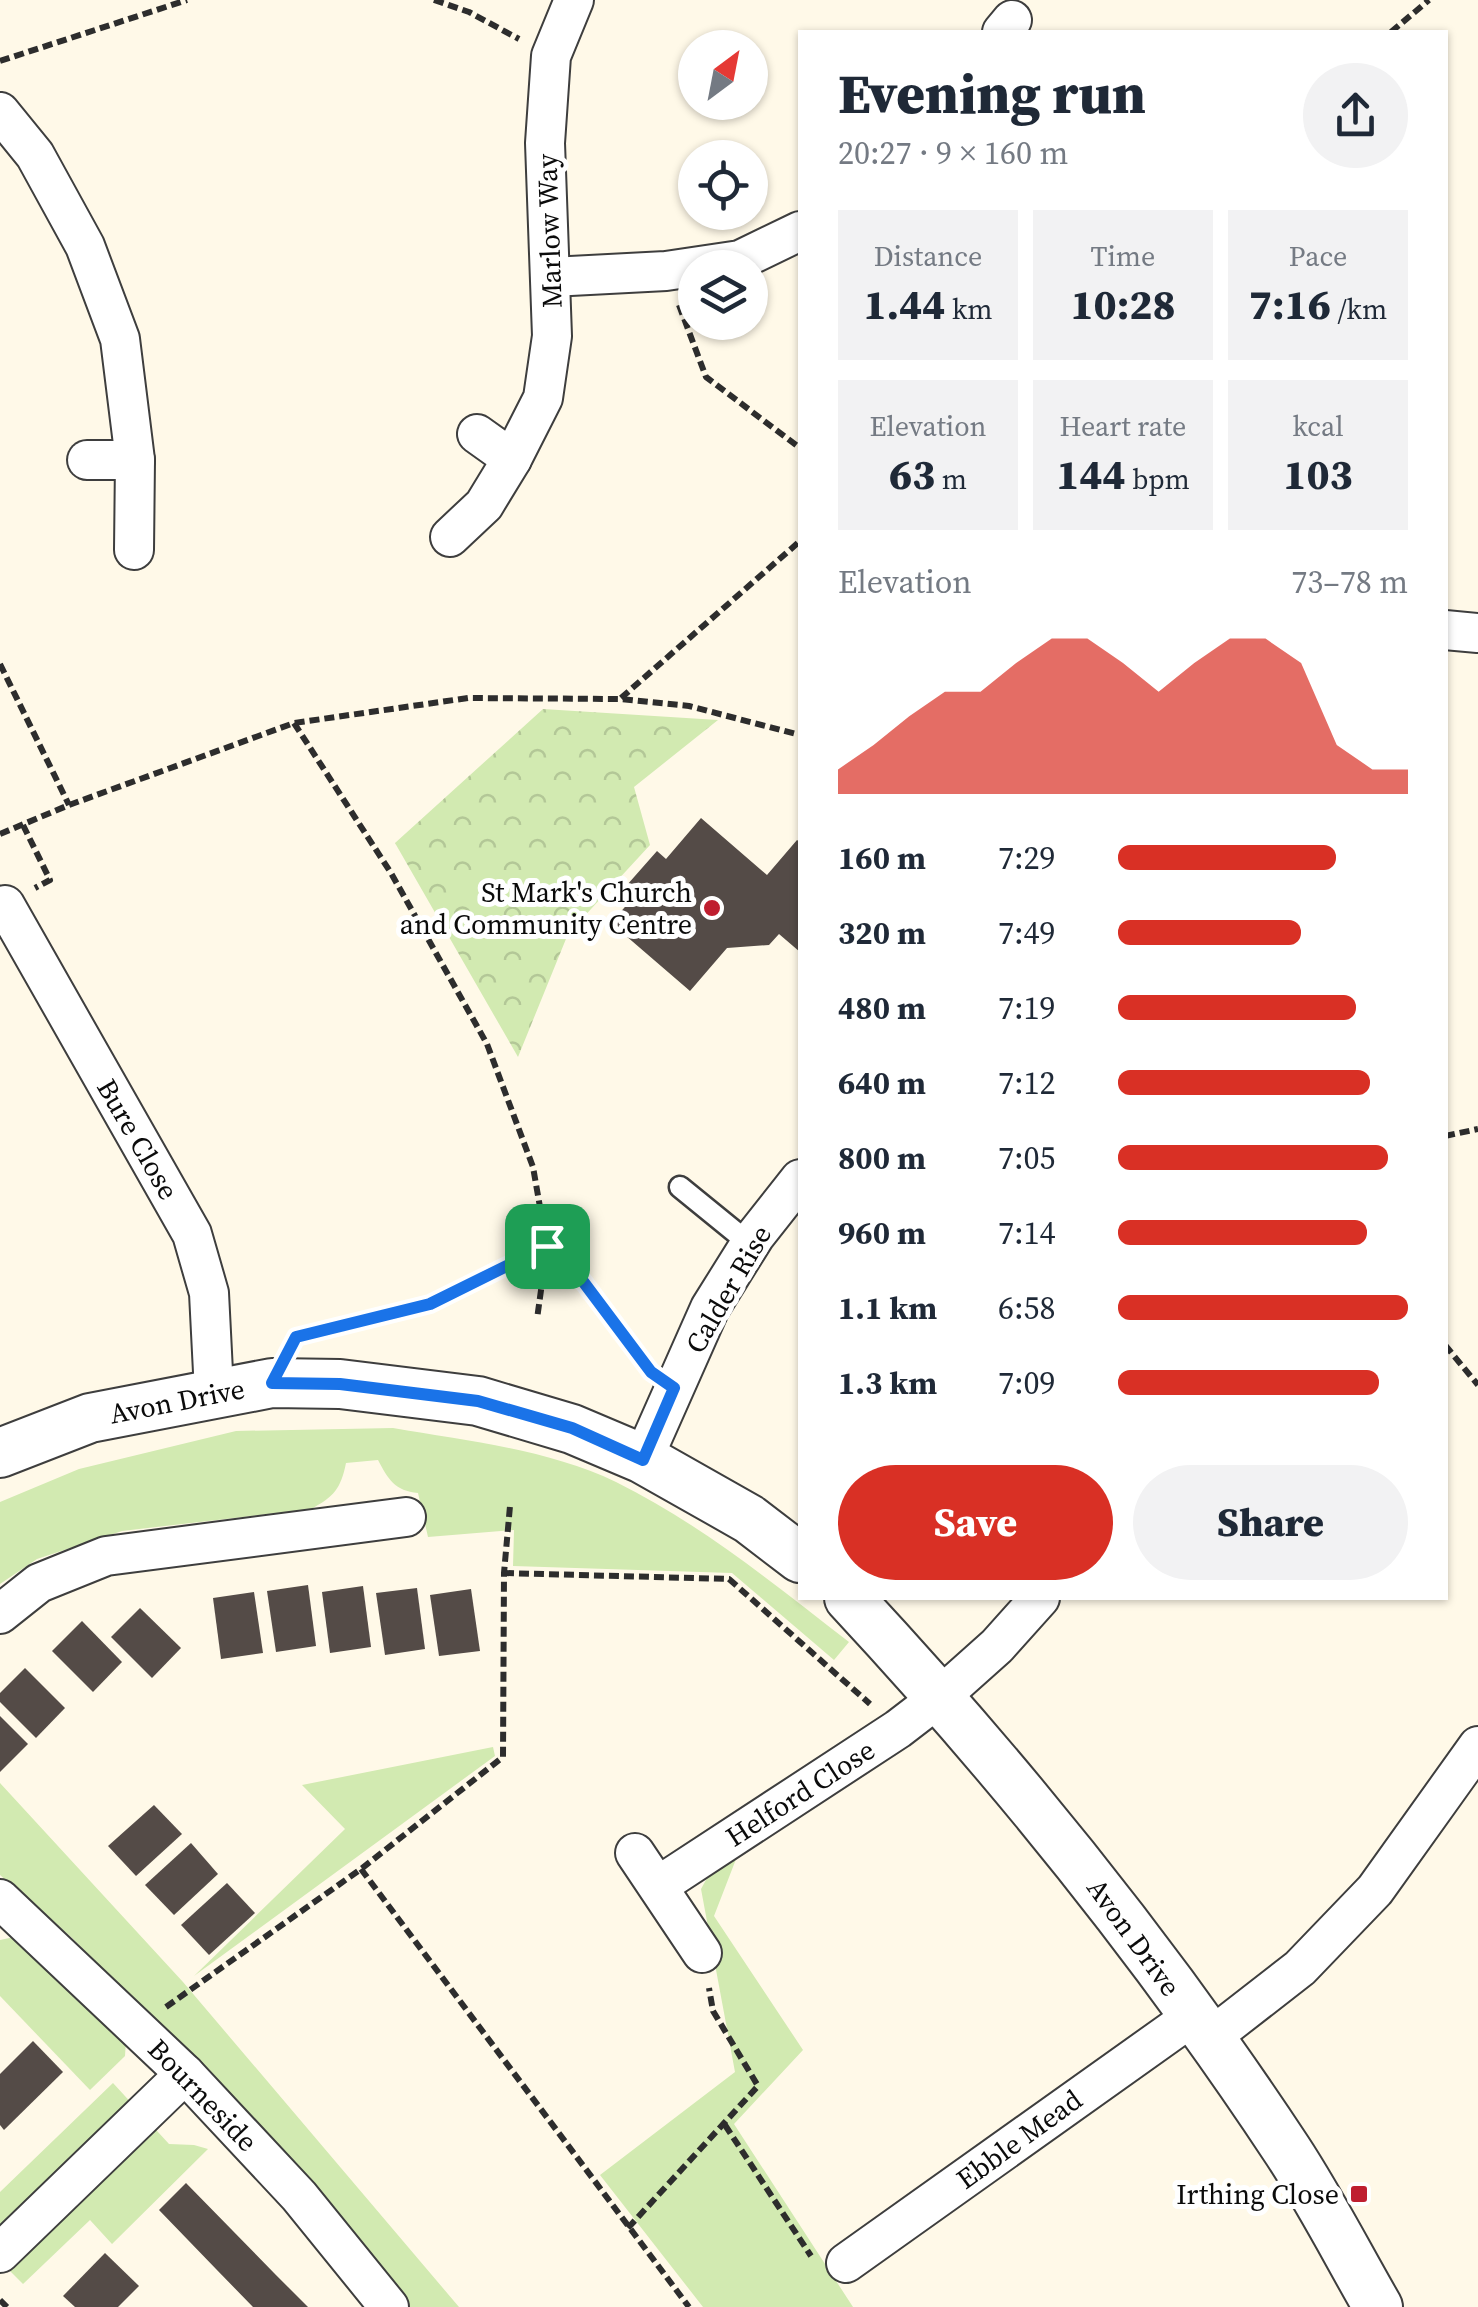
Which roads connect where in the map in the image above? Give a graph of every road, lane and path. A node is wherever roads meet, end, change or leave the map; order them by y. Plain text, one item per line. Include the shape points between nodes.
1 (186, 0) edge
2 (434, 0) edge
3 (574, 0) edge
4 (1429, 0) edge
5 (1392, 30) edge
6 (552, 56) junction
7 (0, 60) edge
8 (0, 112) edge
9 (798, 232) edge
10 (666, 271) junction
11 (551, 277) junction
12 (477, 434) dead end
13 (798, 447) edge
14 (87, 460) dead end
15 (134, 460) junction
16 (512, 460) junction
17 (450, 537) dead end
18 (798, 542) edge
19 (134, 550) dead end
20 (1448, 630) edge
21 (1478, 633) edge
22 (0, 664) edge
23 (621, 698) junction
24 (294, 723) junction
25 (798, 733) edge
26 (69, 805) junction
27 (22, 825) junction
28 (0, 834) edge
29 (5, 905) joint
30 (1478, 1129) edge
31 (1448, 1135) edge
32 (798, 1182) edge
33 (680, 1186) dead end
34 (750, 1244) junction
35 (547, 1246) junction
36 (536, 1319) dead end
37 (1448, 1349) edge
38 (272, 1383) junction
39 (1478, 1385) edge
40 (674, 1388) junction
41 (214, 1392) junction
42 (0, 1453) edge
43 (643, 1460) junction
44 (510, 1506) dead end
45 (406, 1517) dead end
46 (798, 1556) edge
47 (504, 1573) junction
48 (851, 1600) edge
49 (1038, 1600) edge
50 (0, 1614) edge
51 (940, 1696) junction
52 (898, 1728) junction
53 (1478, 1746) edge
54 (635, 1853) dead end
55 (361, 1869) junction
56 (658, 1886) junction
57 (0, 1899) edge
58 (702, 1954) joint
59 (1201, 2027) junction
60 (137, 2028) junction
61 (185, 2074) junction
62 (725, 2125) junction
63 (628, 2228) junction
64 (0, 2253) edge
65 (831, 2264) joint
66 (0, 2300) edge
67 (7, 2307) edge
68 (390, 2307) edge
69 (689, 2307) edge
70 (1378, 2307) edge

1 - 7 path
2 - 6 path
3 - 6 street, Marlow Way
4 - 5 path
6 - 11 street, Marlow Way via 545,143
8 - 15 street via 34,155 86,246 120,339
9 - 10 street via 740,260
10 - 11 street
10 - 13 path via 706,378
11 - 16 street, Marlow Way via 543,398
12 - 16 street
14 - 15 street
15 - 19 street
16 - 17 street, Marlow Way via 484,505
18 - 23 path
20 - 21 street
22 - 26 path
23 - 24 path via 468,698
23 - 25 path via 690,706
24 - 26 path
24 - 35 path via 391,873 488,1044 533,1167
26 - 27 path
27 - 28 path
27 - 29 path via 50,880
29 - 41 street, Bure Close via 192,1234 208,1293
30 - 31 path
32 - 34 street, Calder Rise
33 - 34 lane
34 - 40 street, Calder Rise via 710,1308
35 - 36 path
35 - 38 path via 430,1304 296,1337
35 - 40 path via 582,1280 651,1372
37 - 39 path
38 - 41 street, Avon Drive
38 - 43 street, Avon Drive via 478,1401 572,1428
40 - 43 street, Calder Rise
41 - 42 street, Avon Drive via 90,1418
43 - 46 street, Avon Drive via 750,1519
44 - 47 path
45 - 50 street via 106,1556 40,1584
47 - 52 path via 730,1579
47 - 55 path via 502,1757
48 - 51 street, Avon Drive
49 - 51 street, Helford Close
51 - 52 street, Helford Close
51 - 59 street, Avon Drive via 1076,1858
52 - 56 street, Helford Close
53 - 59 street via 1374,1890 1300,1968
54 - 56 street
55 - 60 path
55 - 63 path
56 - 58 street
57 - 60 street, Bourneside
58 - 62 path via 713,2010 758,2086
59 - 65 street, Ebble Mead
59 - 70 street, Avon Drive via 1289,2152
60 - 61 street, Bourneside
61 - 64 street
61 - 68 street, Bourneside via 300,2196
62 - 63 path
62 - 65 path
63 - 69 path
66 - 67 path

